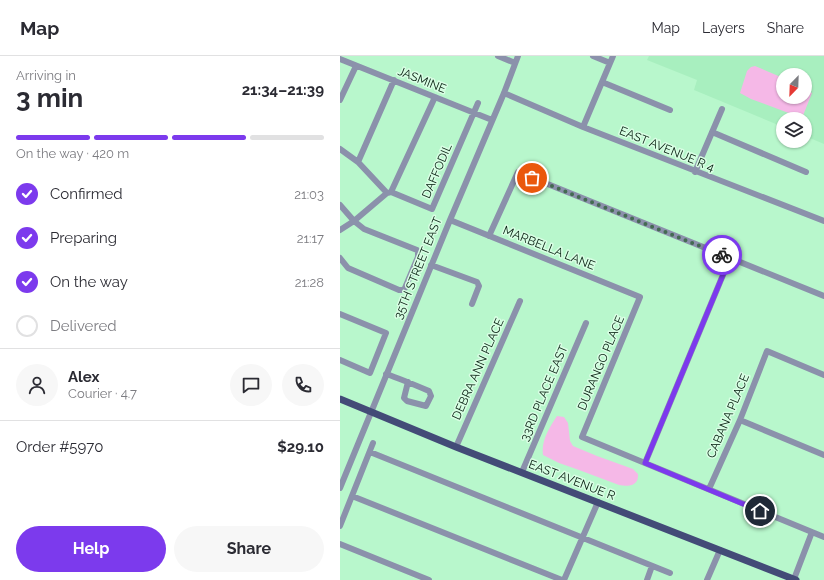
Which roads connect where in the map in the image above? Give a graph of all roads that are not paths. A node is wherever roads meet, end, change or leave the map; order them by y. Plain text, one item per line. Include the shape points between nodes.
1 (498, 56) edge
2 (518, 56) edge
3 (593, 56) edge
4 (613, 56) edge
5 (340, 59) edge
6 (515, 63) junction
7 (610, 63) junction
8 (356, 66) junction
9 (394, 80) junction
10 (602, 82) junction
11 (504, 93) junction
12 (435, 97) junction
13 (340, 100) edge
14 (478, 103) dead end
15 (722, 109) dead end
16 (670, 110) dead end
17 (474, 113) junction
18 (492, 120) junction
19 (584, 127) junction
20 (712, 132) junction
21 (340, 150) edge
22 (358, 162) junction
23 (695, 172) junction
24 (806, 172) dead end
25 (389, 193) junction
26 (340, 205) edge
27 (450, 220) junction
28 (354, 221) junction
29 (824, 221) edge
30 (340, 230) edge
31 (489, 236) junction
32 (340, 258) edge
33 (730, 258) junction
34 (431, 265) junction
35 (824, 296) edge
36 (640, 297) joint
37 (520, 301) dead end
38 (472, 304) dead end
39 (340, 314) edge
40 (586, 323) dead end
41 (340, 360) edge
42 (386, 374) junction
43 (824, 375) edge
44 (408, 382) junction
45 (340, 399) edge
46 (371, 412) junction
47 (740, 420) junction
48 (373, 443) dead end
49 (456, 447) junction
50 (370, 452) junction
51 (824, 455) edge
52 (645, 463) junction
53 (522, 472) junction
54 (340, 488) edge
55 (708, 489) junction
56 (352, 496) junction
57 (598, 502) junction
58 (340, 526) edge
59 (812, 532) junction
60 (582, 537) junction
61 (824, 537) edge
62 (340, 544) edge
63 (720, 550) junction
64 (652, 566) junction
65 (670, 573) dead end
66 (429, 580) edge
67 (563, 580) edge
68 (647, 580) edge
69 (707, 580) edge
70 (795, 580) edge

1 - 6 street
2 - 6 street, 35TH STREET EAST
3 - 7 street
4 - 7 street
5 - 8 street, JASMINE
6 - 11 street, 35TH STREET EAST
7 - 10 street
8 - 9 street, JASMINE
8 - 13 street
9 - 12 street, JASMINE
9 - 22 street
10 - 16 street
10 - 19 street
11 - 18 street, 35TH STREET EAST
11 - 19 street, EAST AVENUE R 4
12 - 17 street, JASMINE
12 - 25 street
14 - 17 street, DAFFODIL
15 - 20 street
17 - 18 street, JASMINE
17 - 25 street, DAFFODIL via 432,209
18 - 27 street, 35TH STREET EAST
19 - 23 street, EAST AVENUE R 4
20 - 23 street
20 - 24 street
21 - 22 street, DAFFODIL
22 - 25 street, DAFFODIL
23 - 29 street, EAST AVENUE R 4
25 - 28 street
26 - 28 street
27 - 31 street, MARBELLA LANE
27 - 34 street, 35TH STREET EAST
28 - 30 street
28 - 32 street via 364,229 417,250 418,257 406,288 402,290 348,268
31 - 33 street via 518,172
31 - 36 street, MARBELLA LANE
33 - 35 street
33 - 52 street
34 - 38 street via 477,282 479,286
34 - 42 street, 35TH STREET EAST
36 - 52 street, DURANGO PLACE via 582,437
37 - 49 street, DEBRA ANN PLACE
39 - 41 street via 386,333 370,373
40 - 53 street, 33RD PLACE EAST
42 - 44 street
42 - 46 street, 35TH STREET EAST
43 - 47 street, CABANA PLACE via 767,351
44 - 44 street via 431,393 426,406 404,398
45 - 46 main road, EAST AVENUE R
46 - 49 main road, EAST AVENUE R
46 - 54 street, 35TH STREET EAST
47 - 51 street
47 - 55 street, CABANA PLACE
48 - 50 street
49 - 53 main road, EAST AVENUE R
50 - 56 street
50 - 60 street
52 - 55 street
53 - 57 main road, EAST AVENUE R
55 - 59 street
56 - 58 street
56 - 67 street
57 - 60 street
57 - 63 main road, EAST AVENUE R
59 - 61 street
59 - 70 street
60 - 64 street
60 - 67 street
62 - 66 street
63 - 69 street
63 - 70 main road, EAST AVENUE R
64 - 65 street
64 - 68 street

